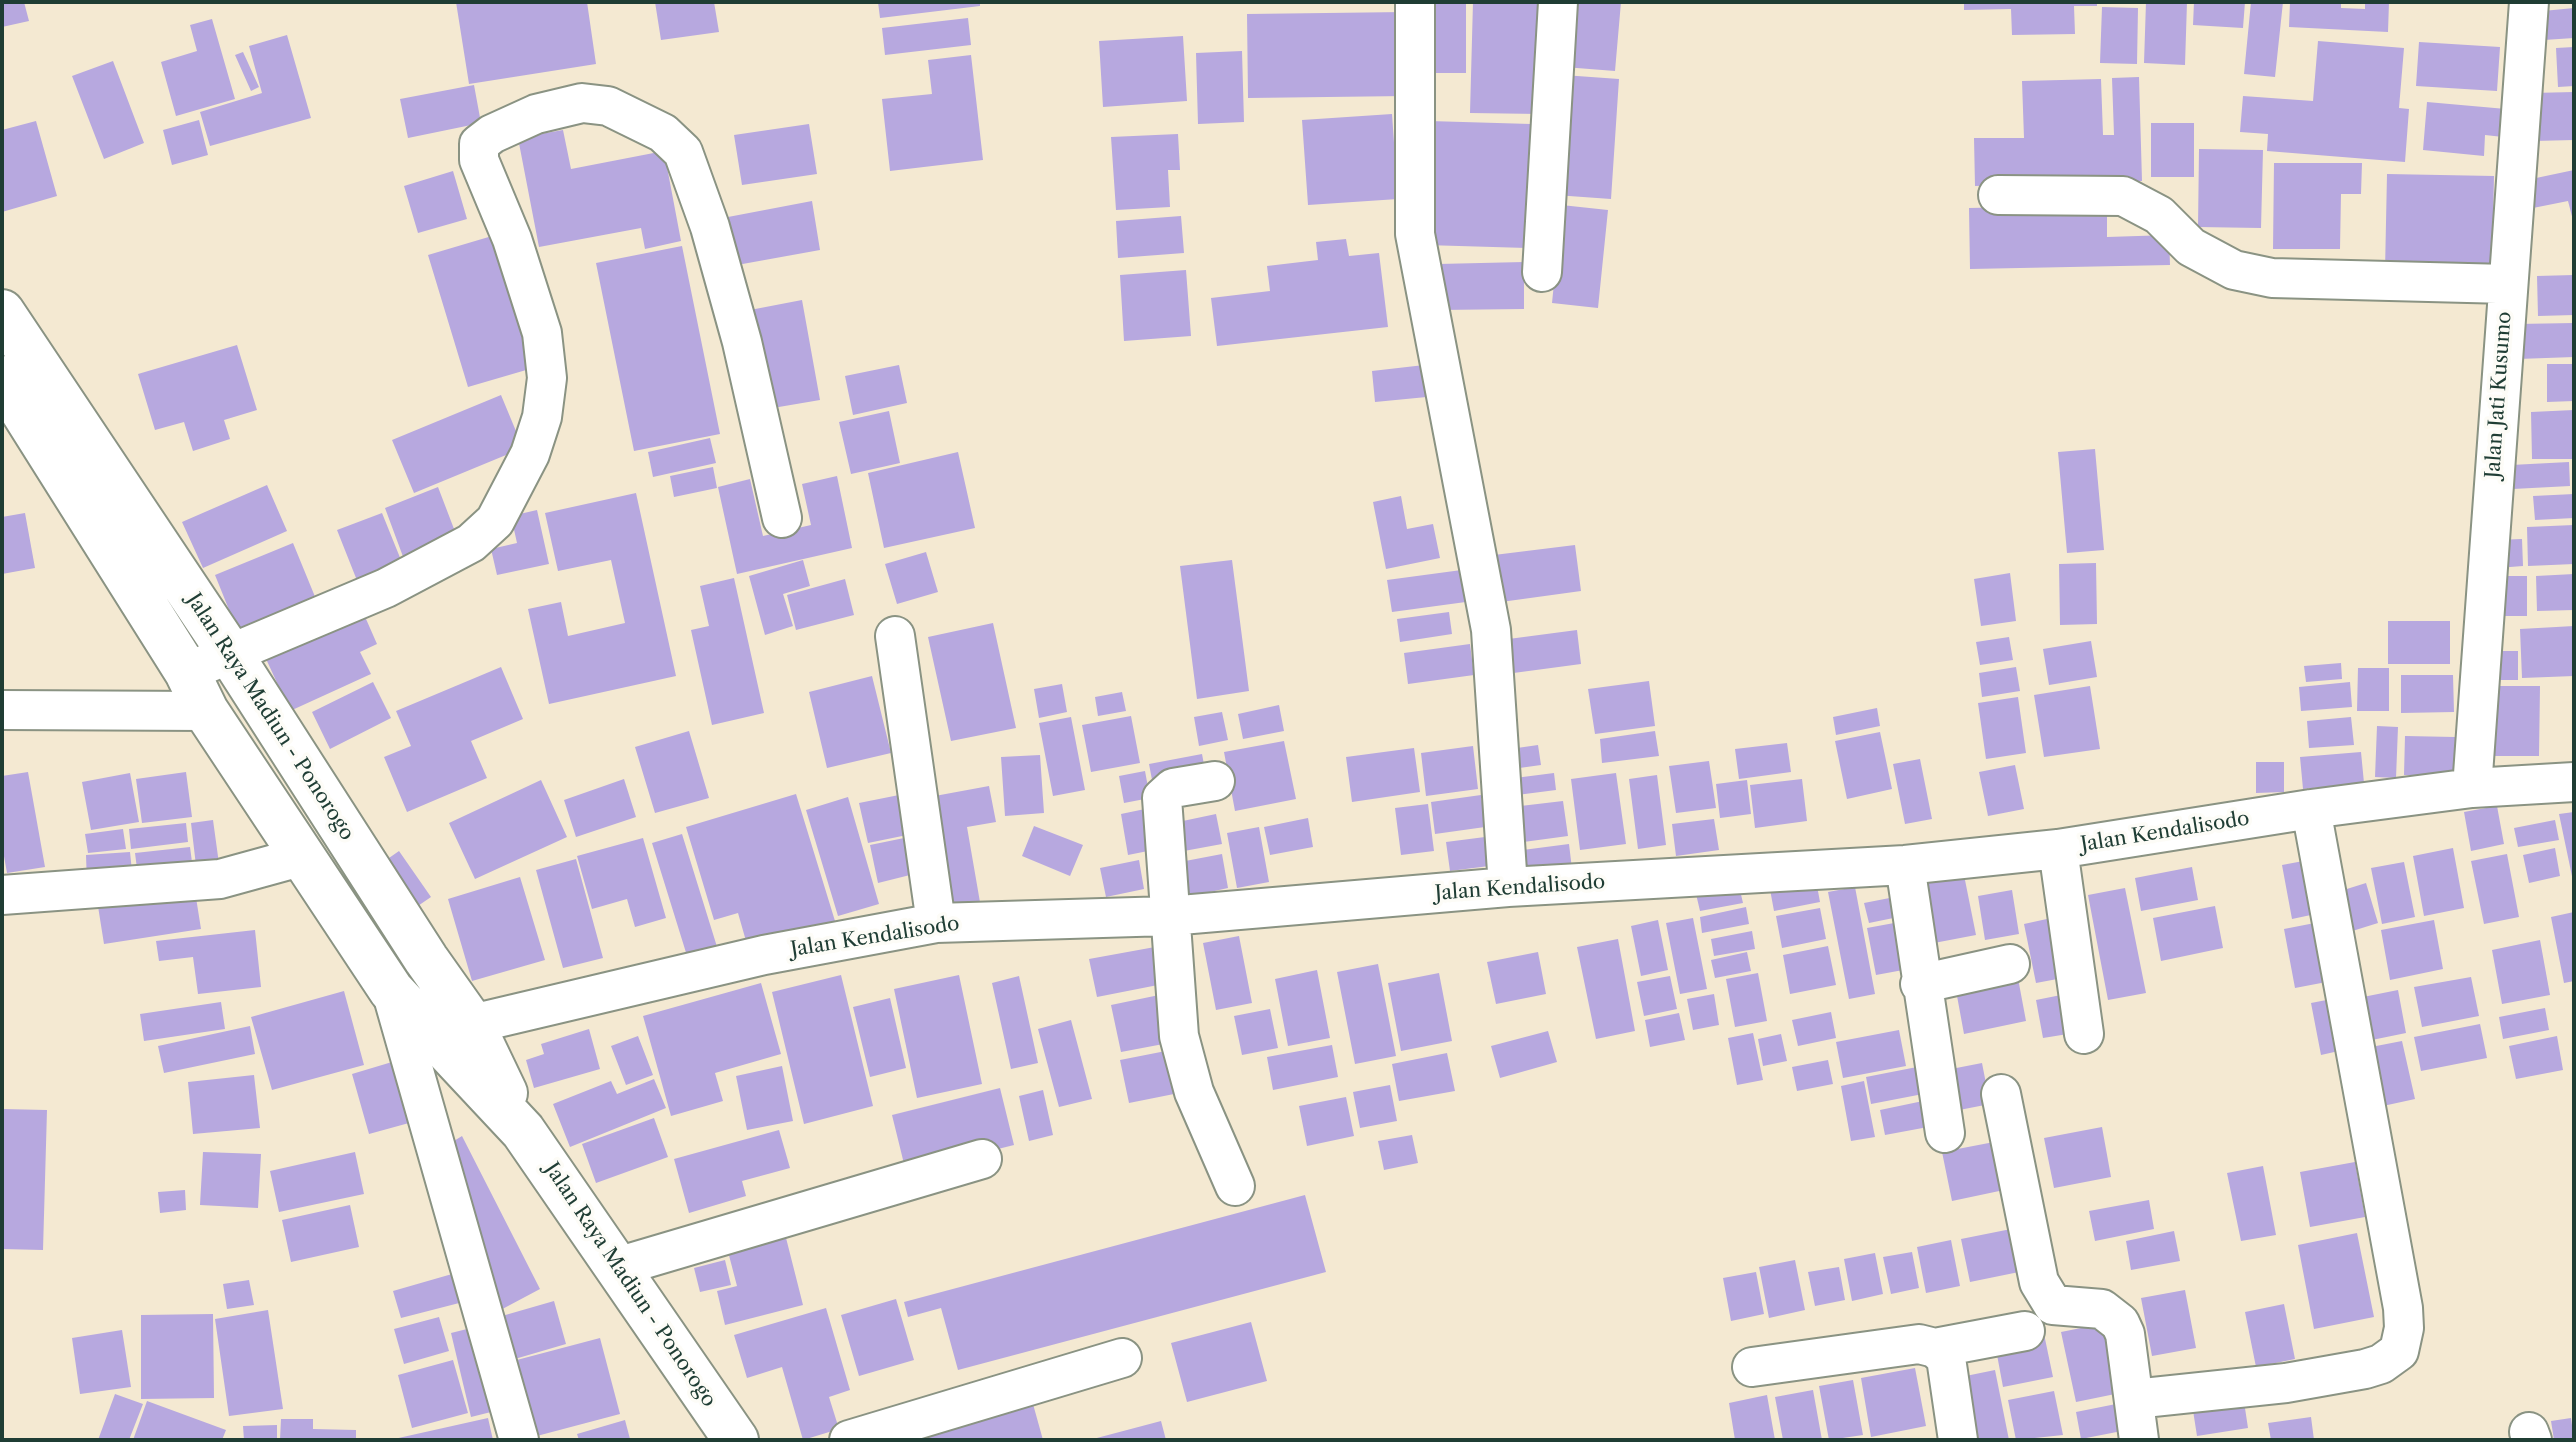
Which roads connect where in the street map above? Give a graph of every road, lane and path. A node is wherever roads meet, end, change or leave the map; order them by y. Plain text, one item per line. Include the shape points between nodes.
1 (1415, 2) edge
2 (1558, 2) edge
3 (2529, 2) edge
4 (1998, 195) dead end
5 (1542, 272) dead end
6 (2507, 284) junction
7 (2, 312) edge
8 (2, 378) edge
9 (782, 518) dead end
10 (895, 636) dead end
11 (229, 652) junction
12 (187, 672) junction
13 (2, 710) edge
14 (206, 711) junction
15 (1215, 781) dead end
16 (2574, 782) edge
17 (2472, 788) junction
18 (2311, 809) junction
19 (2058, 849) junction
20 (300, 857) junction
21 (1905, 865) junction
22 (1508, 887) junction
23 (2, 895) edge
24 (1169, 916) junction
25 (936, 923) junction
26 (2010, 964) dead end
27 (1920, 984) junction
28 (391, 990) junction
29 (472, 1024) junction
30 (2084, 1034) dead end
31 (2001, 1094) dead end
32 (523, 1131) junction
33 (1945, 1133) dead end
34 (982, 1159) dead end
35 (1235, 1186) dead end
36 (617, 1267) junction
37 (2025, 1331) dead end
38 (1935, 1348) junction
39 (1122, 1358) dead end
40 (1752, 1367) dead end
41 (2134, 1399) junction
42 (519, 1440) edge
43 (736, 1440) edge
44 (849, 1440) edge
45 (1958, 1440) edge
46 (2139, 1440) edge

1 - 22 street via 1415,234 1491,630
2 - 5 street
3 - 6 street, Jalan Jati Kusumo
4 - 6 street via 2123,196 2159,215 2191,247 2234,270 2272,278
6 - 17 street, Jalan Jati Kusumo
7 - 11 highway, Jalan Raya Madiun - Ponorogo
8 - 12 highway, Jalan Raya Madiun - Ponorogo
9 - 11 street via 742,342 683,152 663,133 608,106 582,103 551,110 479,144 479,160 542,333 547,378 542,417 513,493 495,521 471,543 386,588
10 - 25 street
11 - 12 street
11 - 29 highway, Jalan Raya Madiun - Ponorogo
12 - 14 highway, Jalan Raya Madiun - Ponorogo
13 - 14 street
14 - 20 highway, Jalan Raya Madiun - Ponorogo
15 - 24 street via 1173,788 1162,798
16 - 17 street, Jalan Kendalisodo
17 - 18 street, Jalan Kendalisodo
18 - 19 street, Jalan Kendalisodo
18 - 41 street via 2403,1308 2399,1351 2365,1369
19 - 21 street, Jalan Kendalisodo
19 - 30 street
20 - 23 street via 220,879
20 - 28 highway, Jalan Raya Madiun - Ponorogo
21 - 22 street, Jalan Kendalisodo
21 - 27 street
22 - 24 street, Jalan Kendalisodo
24 - 25 street, Jalan Kendalisodo
24 - 35 street via 1184,1061
25 - 29 street, Jalan Kendalisodo via 764,955
26 - 27 street
27 - 33 street
28 - 32 highway, Jalan Raya Madiun - Ponorogo
28 - 42 street
29 - 32 highway, Jalan Raya Madiun - Ponorogo
31 - 41 street via 2039,1282 2053,1305 2112,1314 2125,1334
32 - 36 highway, Jalan Raya Madiun - Ponorogo
34 - 36 street
36 - 43 highway, Jalan Raya Madiun - Ponorogo
37 - 38 street
38 - 40 street via 1919,1344
38 - 45 street via 1946,1358
39 - 44 street
41 - 46 street

